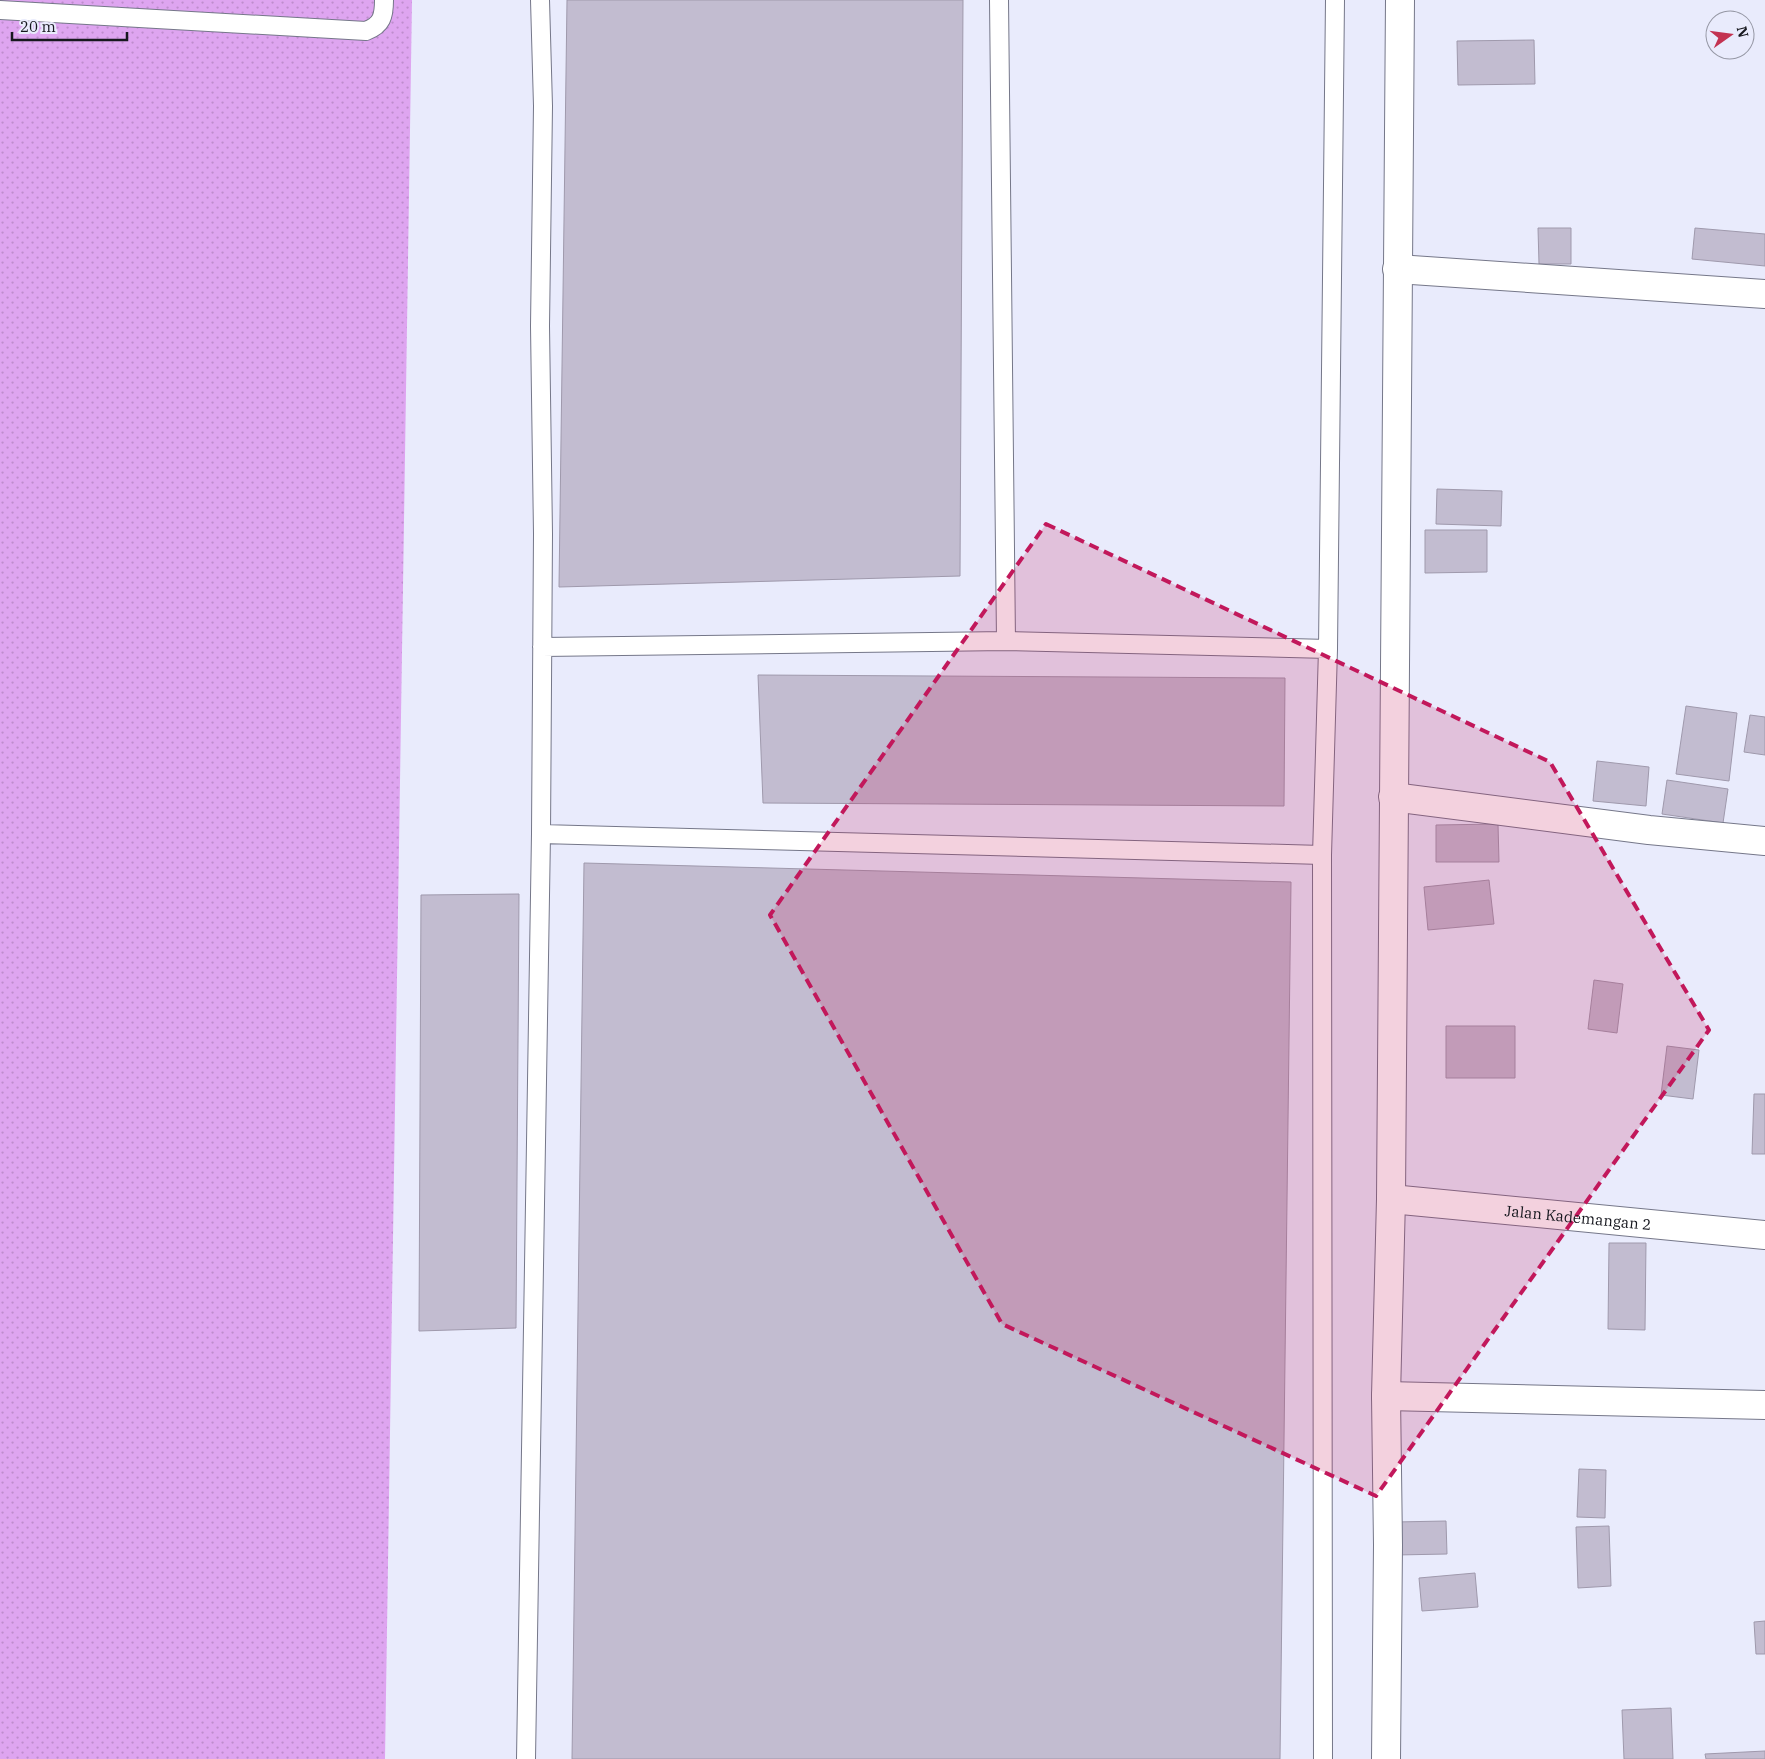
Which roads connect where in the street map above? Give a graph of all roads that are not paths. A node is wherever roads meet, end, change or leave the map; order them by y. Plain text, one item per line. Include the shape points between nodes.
1 (384, 0) edge
2 (540, 0) edge
3 (999, 0) edge
4 (1335, 0) edge
5 (1400, 0) edge
6 (0, 10) edge
7 (1397, 269) junction
8 (1765, 294) edge
9 (1006, 641) junction
10 (542, 647) junction
11 (1328, 649) junction
12 (1393, 797) junction
13 (541, 834) junction
14 (1765, 841) edge
15 (1322, 855) junction
16 (1391, 1199) junction
17 (1765, 1235) edge
18 (1386, 1396) junction
19 (1765, 1404) edge
20 (526, 1759) edge
21 (1323, 1759) edge
22 (1386, 1759) edge

1 - 6 lane via 384,14 374,28 366,31
2 - 10 lane via 543,106 540,326 544,534
3 - 9 lane
4 - 11 lane
5 - 7 street
7 - 8 street
7 - 12 street
9 - 10 lane
9 - 11 lane
10 - 13 lane
11 - 15 lane
12 - 14 street via 1648,830
12 - 16 street
13 - 15 lane
13 - 20 lane
15 - 21 lane
16 - 17 street, Jalan Kademangan 2
16 - 18 street
18 - 19 street
18 - 22 street

